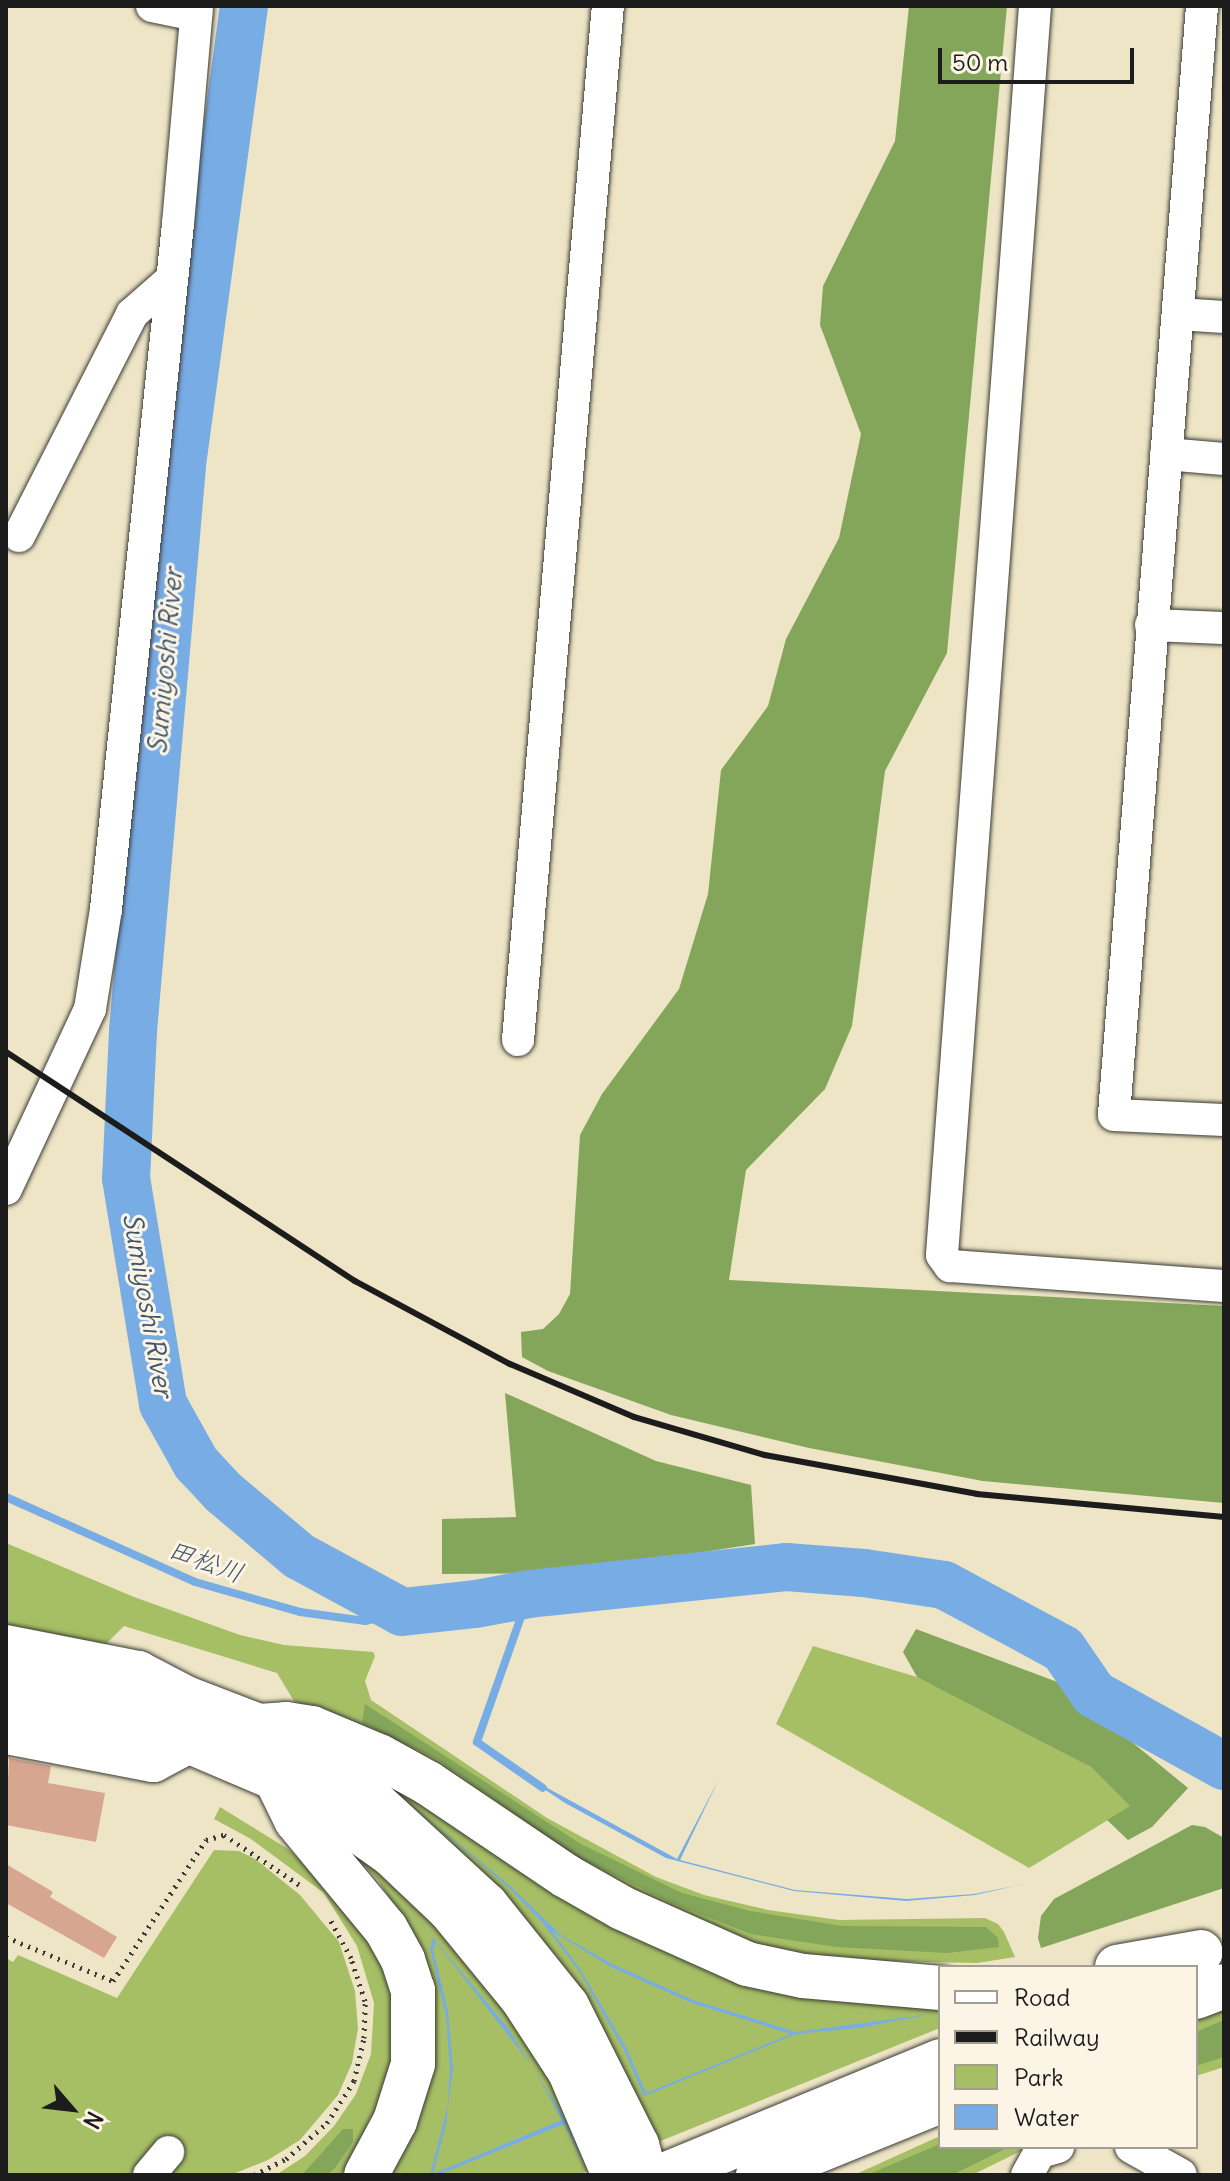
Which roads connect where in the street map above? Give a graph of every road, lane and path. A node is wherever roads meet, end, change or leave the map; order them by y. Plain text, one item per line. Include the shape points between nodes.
1 (152, 6) edge
2 (608, 6) edge
3 (1035, 6) edge
4 (1202, 6) edge
5 (196, 10) edge
6 (172, 279) junction
7 (1178, 314) junction
8 (1224, 317) edge
9 (1166, 454) junction
10 (1224, 459) edge
11 (19, 536) dead end
12 (1151, 625) junction
13 (1224, 628) edge
14 (518, 1040) dead end
15 (1224, 1120) edge
16 (6, 1189) edge
17 (1224, 1286) edge
18 (6, 1647) edge
19 (6, 1671) edge
20 (6, 1691) edge
21 (186, 1698) junction
22 (6, 1712) edge
23 (259, 1726) junction
24 (6, 1732) edge
25 (188, 1741) junction
26 (277, 1781) junction
27 (304, 1889) dead end
28 (321, 1909) dead end
29 (6, 1937) edge
30 (1204, 1962) edge
31 (1152, 1965) edge
32 (938, 1988) edge
33 (1198, 1988) edge
34 (938, 2062) edge
35 (938, 2102) edge
36 (938, 2117) edge
37 (1051, 2149) edge
38 (1135, 2149) edge
39 (254, 2175) edge
40 (366, 2175) edge
41 (614, 2175) edge
42 (645, 2175) edge
43 (664, 2175) edge
44 (758, 2175) edge
45 (814, 2175) edge
46 (1027, 2175) edge
47 (1181, 2175) edge

1 - 5 street
2 - 14 street
3 - 17 street via 942,1255 950,1266
4 - 7 street
5 - 6 street
6 - 11 street via 132,314
6 - 16 street via 121,789 90,1009
7 - 8 street
7 - 9 street
9 - 10 street
9 - 12 street
12 - 13 street
12 - 15 street via 1114,1115
18 - 21 highway via 138,1673
19 - 21 highway via 137,1695
20 - 25 highway via 162,1720
21 - 23 highway
22 - 25 highway via 159,1741
23 - 32 highway via 312,1728 379,1756 589,1889 747,1964 816,1977
23 - 42 highway via 374,1802 486,1905 567,2006 637,2145
24 - 25 highway via 153,1760
25 - 26 highway
26 - 40 highway via 296,1820 386,1929 413,1990 413,2064 395,2121
26 - 41 highway via 298,1788 391,1854 450,1910 522,1998 570,2072
27 - 29 path via 224,1835 206,1840 113,1981
28 - 39 path via 351,1958 365,2001 364,2038 354,2081 327,2123 286,2159
30 - 31 highway
30 - 33 highway
34 - 43 highway
35 - 44 highway
36 - 45 highway
37 - 46 street via 1040,2152
38 - 47 street

